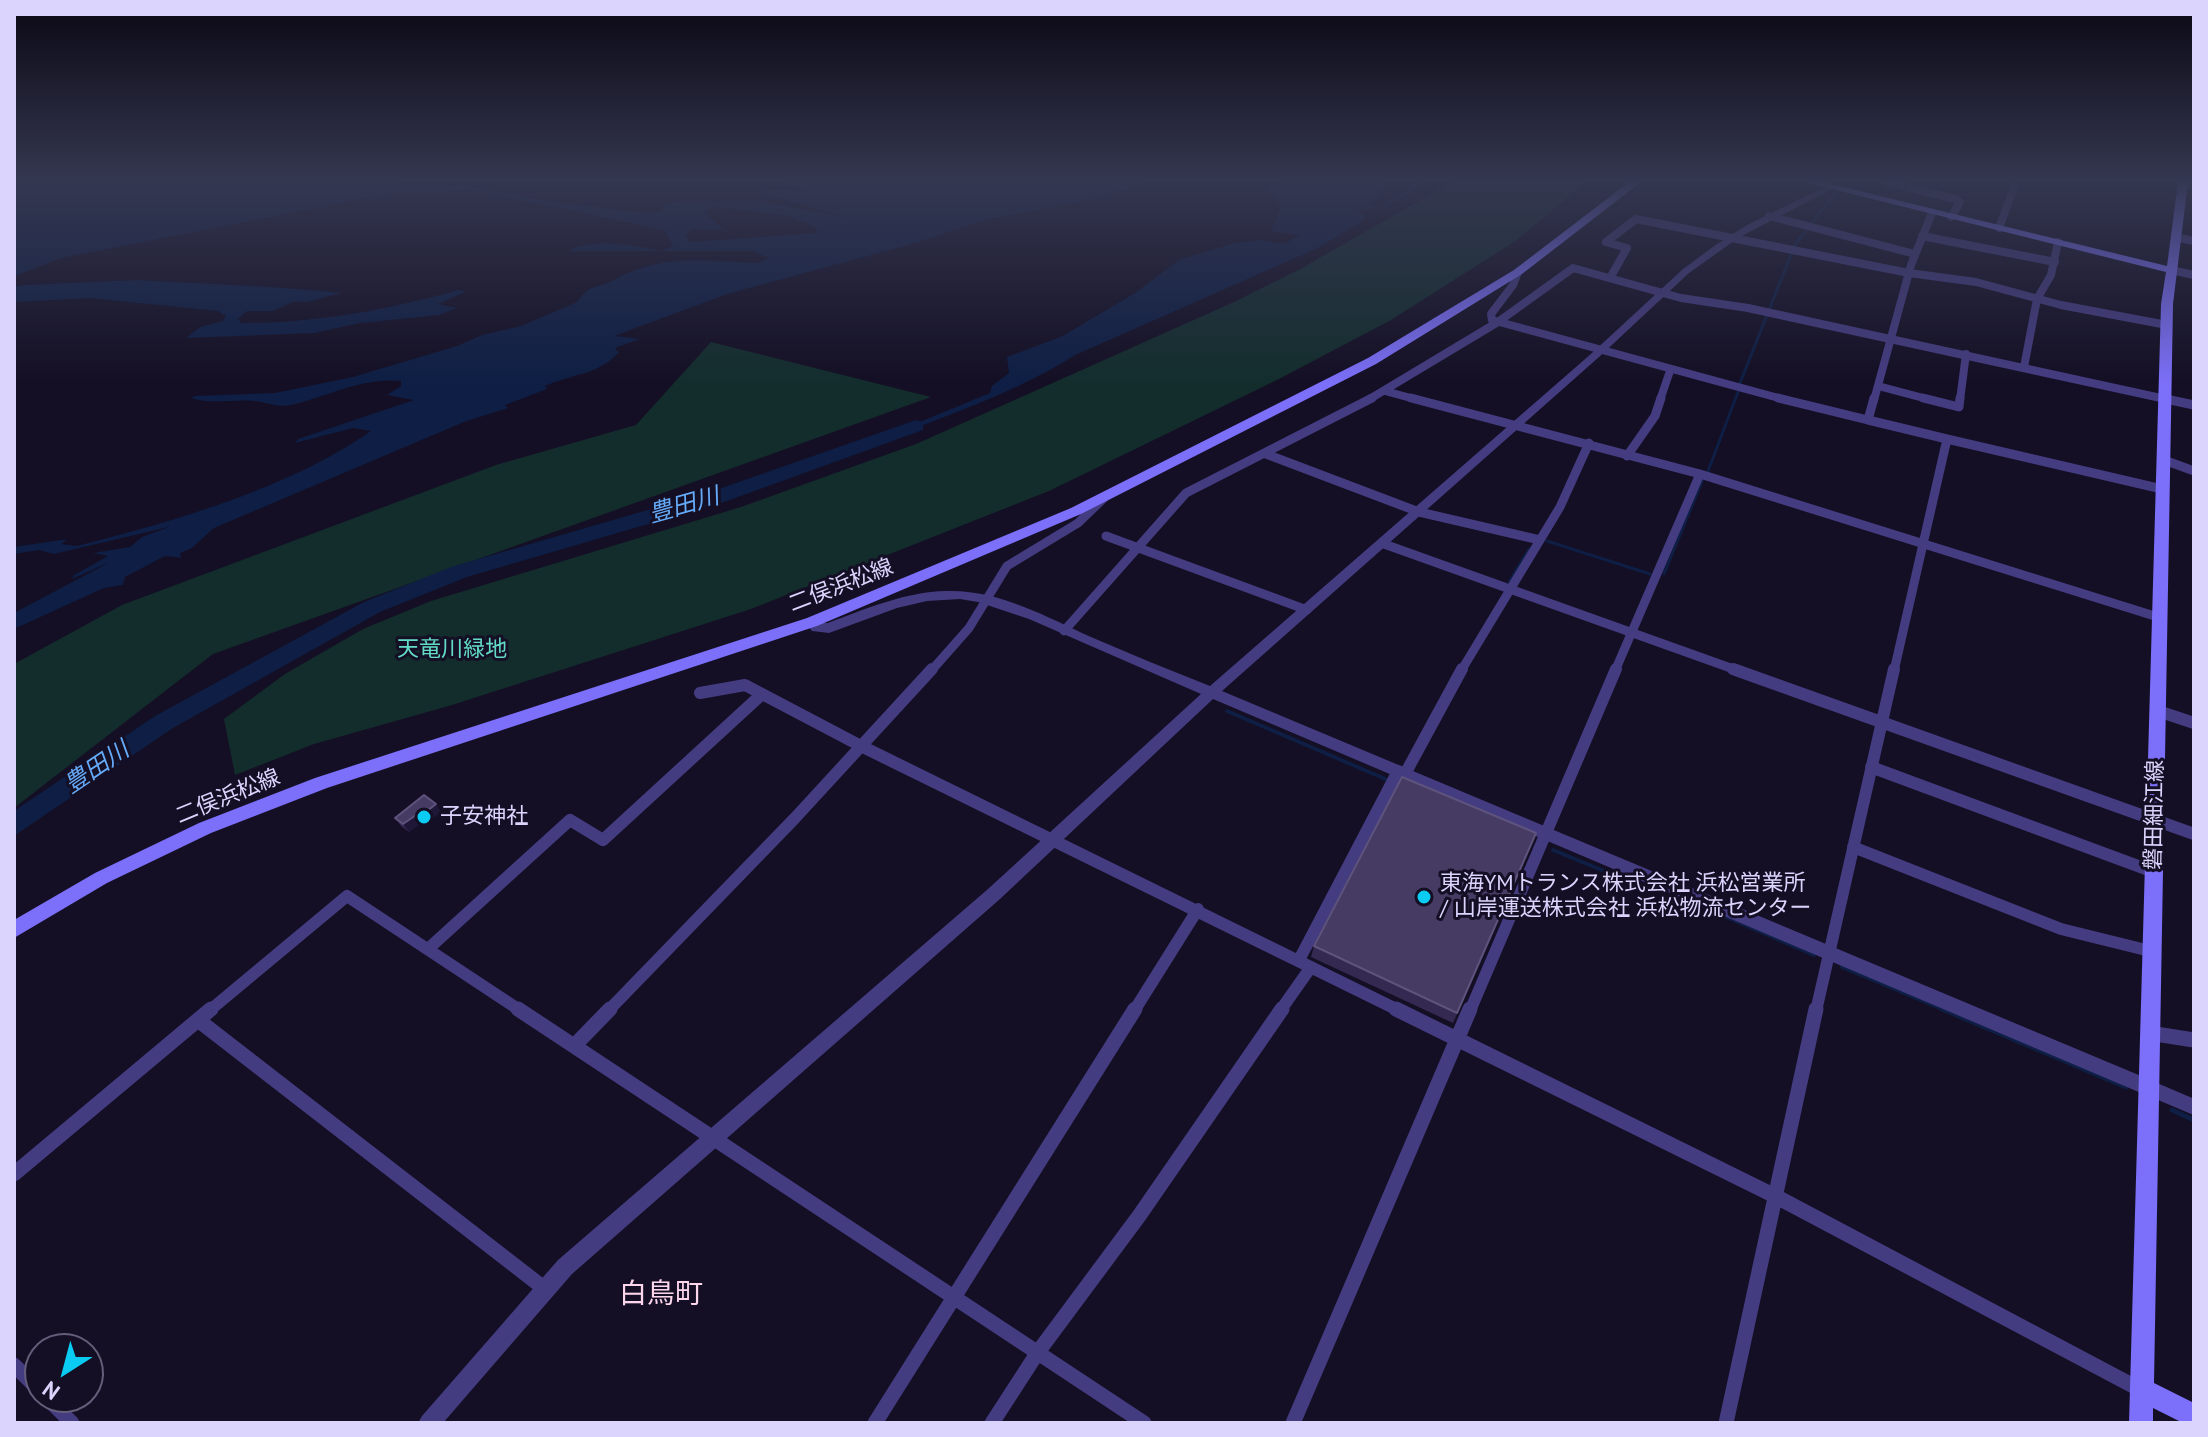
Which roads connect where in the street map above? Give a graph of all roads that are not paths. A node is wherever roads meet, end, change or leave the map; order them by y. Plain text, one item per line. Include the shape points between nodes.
1 (1548, 249) edge
2 (1626, 249) edge
3 (1717, 249) edge
4 (1795, 249) edge
5 (1896, 249) edge
6 (1917, 249) edge
7 (1989, 249) edge
8 (2057, 249) edge
9 (2086, 249) edge
10 (2174, 249) edge
11 (1915, 254) junction
12 (2055, 262) junction
13 (2171, 270) junction
14 (1518, 272) junction
15 (1909, 273) junction
16 (2194, 275) edge
17 (1610, 278) junction
18 (1663, 293) junction
19 (2037, 299) junction
20 (1498, 322) junction
21 (2167, 325) junction
22 (1891, 340) junction
23 (1599, 350) junction
24 (1966, 354) junction
25 (2024, 367) junction
26 (1670, 371) junction
27 (1878, 386) junction
28 (1385, 391) junction
29 (2166, 400) junction
30 (2194, 405) edge
31 (1868, 420) junction
32 (1516, 425) junction
33 (1947, 439) junction
34 (1589, 443) junction
35 (1266, 454) junction
36 (1627, 456) junction
37 (2164, 460) junction
38 (2194, 471) edge
39 (1700, 474) junction
40 (2162, 489) junction
41 (1107, 495) junction
42 (1419, 512) junction
43 (1106, 536) dead end
44 (1540, 540) junction
45 (1922, 542) junction
46 (1384, 544) junction
47 (1138, 548) junction
48 (1510, 588) junction
49 (985, 600) junction
50 (1307, 610) junction
51 (2161, 618) junction
52 (812, 622) junction
53 (1064, 631) junction
54 (1632, 632) junction
55 (700, 693) dead end
56 (1211, 693) junction
57 (761, 695) junction
58 (2158, 711) junction
59 (1882, 722) junction
60 (2194, 723) edge
61 (861, 746) junction
62 (1871, 767) junction
63 (1397, 777) junction
64 (2155, 820) junction
65 (1545, 834) junction
66 (2194, 834) edge
67 (1053, 839) junction
68 (1853, 847) junction
69 (2154, 872) junction
70 (1198, 909) junction
71 (14, 930) edge
72 (428, 949) junction
73 (2150, 951) junction
74 (1829, 952) junction
75 (1305, 964) junction
76 (198, 1020) junction
77 (2149, 1033) junction
78 (1455, 1037) junction
79 (2194, 1040) edge
80 (574, 1046) junction
81 (2147, 1087) junction
82 (2194, 1107) edge
83 (714, 1139) junction
84 (14, 1174) edge
85 (1775, 1196) junction
86 (545, 1289) junction
87 (953, 1296) junction
88 (1038, 1352) junction
89 (2142, 1390) junction
90 (2194, 1416) edge
91 (429, 1423) edge
92 (875, 1423) edge
93 (992, 1423) edge
94 (1144, 1423) edge
95 (1293, 1423) edge
96 (1726, 1423) edge
97 (2141, 1423) edge

1 - 14 main road, 二俣浜松線
2 - 17 street
3 - 18 street
4 - 15 street
5 - 11 street
6 - 11 street
7 - 12 street
8 - 12 street
9 - 13 main road
10 - 13 main road, 磐田細江線
11 - 15 street
12 - 19 street
13 - 16 street
13 - 21 main road, 磐田細江線
14 - 20 street via 1491,314
14 - 41 main road, 二俣浜松線 via 1359,369
15 - 19 street via 1976,282
15 - 22 street
17 - 18 street
17 - 20 street via 1573,268
18 - 22 street
18 - 23 street
19 - 21 street
19 - 25 street
20 - 23 street
20 - 28 street
21 - 29 main road, 磐田細江線
22 - 24 street
22 - 27 street
23 - 26 street
23 - 32 street
24 - 25 street
24 - 27 street via 1959,407
25 - 29 street
26 - 31 street
26 - 36 street via 1655,416
27 - 31 street
28 - 32 street
28 - 35 street
29 - 30 street
29 - 37 main road, 磐田細江線
31 - 33 street
32 - 34 street
32 - 42 street
33 - 40 street
33 - 45 street
34 - 36 street
34 - 44 street
35 - 42 street
35 - 47 street via 1186,493
36 - 39 street
37 - 38 street
37 - 40 main road, 磐田細江線
39 - 45 street
39 - 54 street
40 - 51 main road, 磐田細江線
41 - 49 street via 1091,514 1015,559 993,582
41 - 52 main road, 二俣浜松線
42 - 44 street
42 - 46 street
43 - 47 street
44 - 48 street
45 - 51 street
45 - 59 street
46 - 48 street
46 - 50 street
47 - 50 street
47 - 53 street
48 - 54 street
48 - 63 street
49 - 52 street via 926,597 829,628
49 - 53 street
49 - 61 street via 978,618
50 - 56 street
51 - 58 main road, 磐田細江線
52 - 71 main road, 二俣浜松線 via 292,794 101,878
53 - 56 street
54 - 59 street
54 - 65 street
55 - 57 street via 745,685
56 - 63 street
56 - 67 street
57 - 61 street
57 - 72 street via 603,840 570,820
58 - 60 street
58 - 64 main road, 磐田細江線
59 - 62 street
59 - 64 street
61 - 67 street
61 - 80 street
62 - 68 street
62 - 69 street
63 - 65 street
63 - 75 street
64 - 66 street
64 - 69 main road, 磐田細江線
65 - 74 street
65 - 78 street
67 - 70 street
67 - 83 street
68 - 73 street via 2061,929
68 - 74 street
69 - 73 main road, 磐田細江線
70 - 75 street
70 - 87 street
72 - 76 street via 347,896
72 - 80 street
73 - 77 main road, 磐田細江線
74 - 81 street
74 - 85 street
75 - 78 street
75 - 88 street via 1139,1216
76 - 84 street
76 - 86 street
77 - 79 street
77 - 81 main road, 磐田細江線
78 - 85 street
78 - 95 street
80 - 83 street
81 - 82 street
81 - 89 main road, 磐田細江線
83 - 86 street
83 - 87 street
85 - 89 street
85 - 96 street
86 - 91 street
87 - 88 street
87 - 92 street
88 - 93 street
88 - 94 street
89 - 90 main road
89 - 97 main road, 磐田細江線

